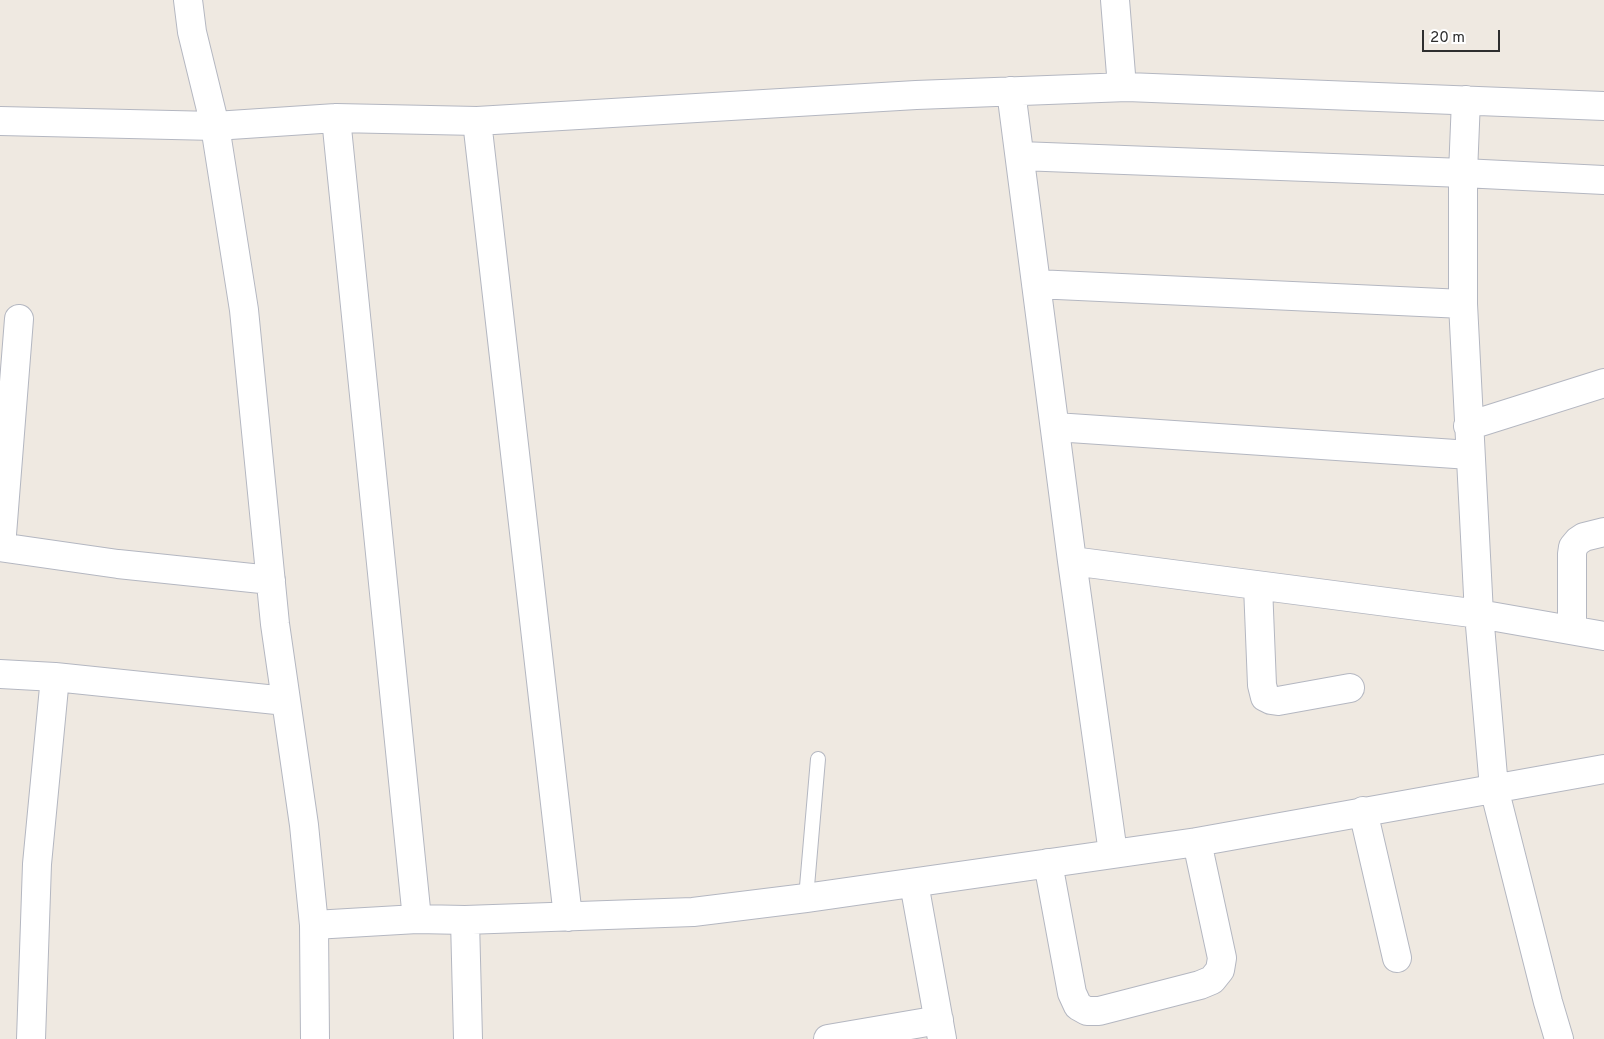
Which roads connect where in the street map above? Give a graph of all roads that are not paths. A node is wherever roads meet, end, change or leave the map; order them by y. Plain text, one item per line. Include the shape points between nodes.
1 (188, 0) edge
2 (1115, 0) edge
3 (1122, 87) junction
4 (1011, 92) junction
5 (1466, 100) junction
6 (1604, 106) edge
7 (336, 118) junction
8 (0, 121) edge
9 (477, 121) junction
10 (215, 126) junction
11 (1020, 156) junction
12 (1463, 173) junction
13 (1604, 180) edge
14 (1036, 284) junction
15 (1463, 304) junction
16 (19, 319) dead end
17 (1604, 383) edge
18 (1468, 426) junction
19 (1055, 427) junction
20 (1470, 454) junction
21 (1604, 532) edge
22 (0, 547) edge
23 (1072, 561) junction
24 (270, 580) junction
25 (1258, 586) junction
26 (1479, 614) junction
27 (1572, 630) junction
28 (1604, 636) edge
29 (0, 674) edge
30 (55, 677) junction
31 (1350, 688) dead end
32 (286, 701) junction
33 (818, 759) dead end
34 (1604, 769) edge
35 (1494, 788) junction
36 (1363, 811) junction
37 (1197, 842) junction
38 (1113, 853) junction
39 (1048, 863) junction
40 (914, 883) junction
41 (806, 898) junction
42 (568, 917) junction
43 (417, 919) junction
44 (465, 920) junction
45 (314, 924) junction
46 (1397, 958) dead end
47 (940, 1029) edge
48 (31, 1039) edge
49 (316, 1039) edge
50 (468, 1039) edge
51 (828, 1039) edge
52 (1559, 1039) edge

1 - 10 street via 192,32
2 - 3 street
3 - 4 street
3 - 5 street
4 - 9 street
4 - 11 street
5 - 6 street
5 - 12 street
7 - 9 street
7 - 10 street
7 - 43 street
8 - 10 street
9 - 42 street
10 - 24 street via 244,310
11 - 12 street
11 - 14 street
12 - 13 street
12 - 15 street
14 - 15 street
14 - 19 street
15 - 18 street
16 - 22 street
17 - 18 street
18 - 20 street
19 - 20 street
19 - 23 street
20 - 26 street
21 - 27 street via 1584,537 1573,547
22 - 24 street via 118,564
23 - 25 street
23 - 38 street
24 - 32 street
25 - 26 street
25 - 31 street via 1265,697 1278,701
26 - 27 street
26 - 35 street
27 - 28 street
29 - 30 street
30 - 32 street
30 - 48 street via 37,864
32 - 45 street
33 - 41 lane
34 - 35 street
35 - 36 street
35 - 52 street
36 - 37 street
36 - 46 street
37 - 38 street
37 - 39 street via 1222,958 1220,970 1212,980 1200,985 1099,1011 1087,1011 1078,1006 1072,992
38 - 39 street
39 - 40 street
40 - 41 street
40 - 47 street
41 - 42 street via 693,912
42 - 44 street
43 - 44 street
43 - 45 street
44 - 50 street
45 - 49 street
47 - 51 street

